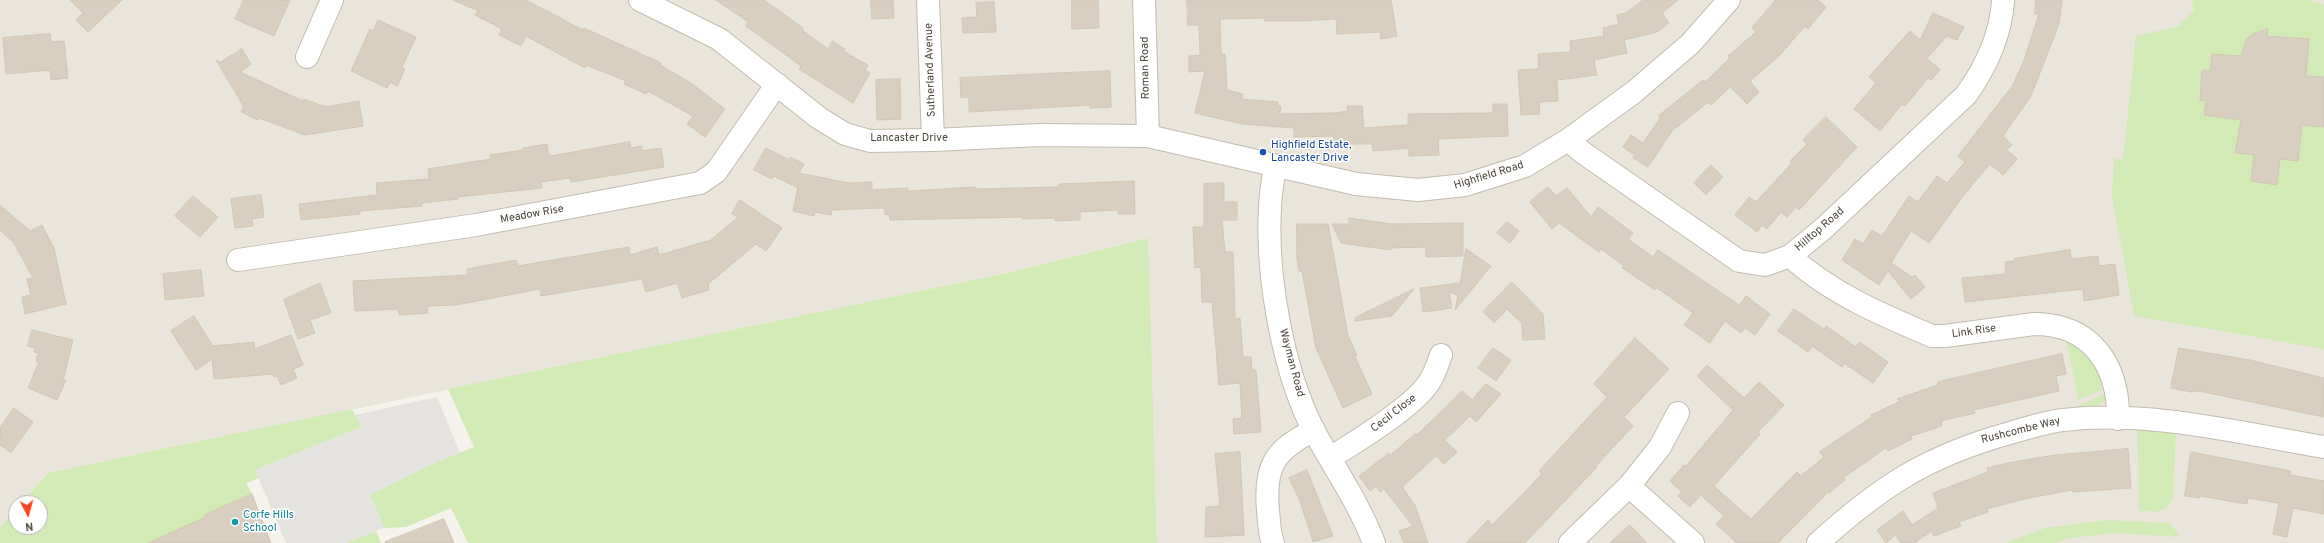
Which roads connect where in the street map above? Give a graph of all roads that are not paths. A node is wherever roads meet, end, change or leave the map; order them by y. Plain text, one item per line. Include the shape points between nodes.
1 (332, 0) edge
2 (640, 0) edge
3 (928, 0) edge
4 (1144, 0) edge
5 (1729, 0) edge
6 (2003, 0) edge
7 (306, 57) dead end
8 (777, 84) junction
9 (1148, 136) junction
10 (933, 140) junction
11 (1568, 140) junction
12 (1275, 167) junction
13 (1790, 256) junction
14 (238, 260) dead end
15 (1441, 355) dead end
16 (1678, 413) dead end
17 (2118, 418) junction
18 (1314, 430) junction
19 (2324, 447) edge
20 (1330, 458) junction
21 (1629, 486) junction
22 (1273, 543) edge
23 (1374, 543) edge
24 (1570, 543) edge
25 (1693, 543) edge
26 (1818, 543) edge

1 - 7 street
2 - 8 street, Lancaster Drive via 719,39
3 - 10 street, Sutherland Avenue
4 - 9 street, Roman Road
5 - 11 street, Highfield Road via 1690,44 1634,92
6 - 13 street, Hilltop Road via 1996,40 1980,76 1966,95 1828,224
8 - 10 street, Lancaster Drive via 819,118 844,134 870,140
8 - 14 street, Meadow Rise via 716,172 700,184 476,225
9 - 10 street, Lancaster Drive via 1048,134
9 - 12 street, Highfield Road via 1198,146
11 - 12 street, Highfield Road via 1524,166 1465,185 1442,189 1396,189 1356,184
11 - 13 street, Hilltop Road via 1739,261 1765,265
12 - 18 street, Wayman Road via 1270,209 1271,270 1286,352 1296,388
13 - 17 street, Link Rise via 1813,277 1833,289 1932,336 2034,324 2049,324 2076,333 2095,349 2111,369 2118,398
15 - 20 street, Cecil Close via 1430,381 1416,397 1374,430
16 - 21 street via 1660,447
17 - 19 street, Rushcombe Way via 2184,424
17 - 26 street, Rushcombe Way via 2062,420 1962,447 1927,462 1896,480 1857,508
18 - 20 street, Wayman Road
18 - 22 street via 1294,440 1280,452 1270,470 1267,499
20 - 23 street, Wayman Road via 1367,524
21 - 24 street
21 - 25 street

